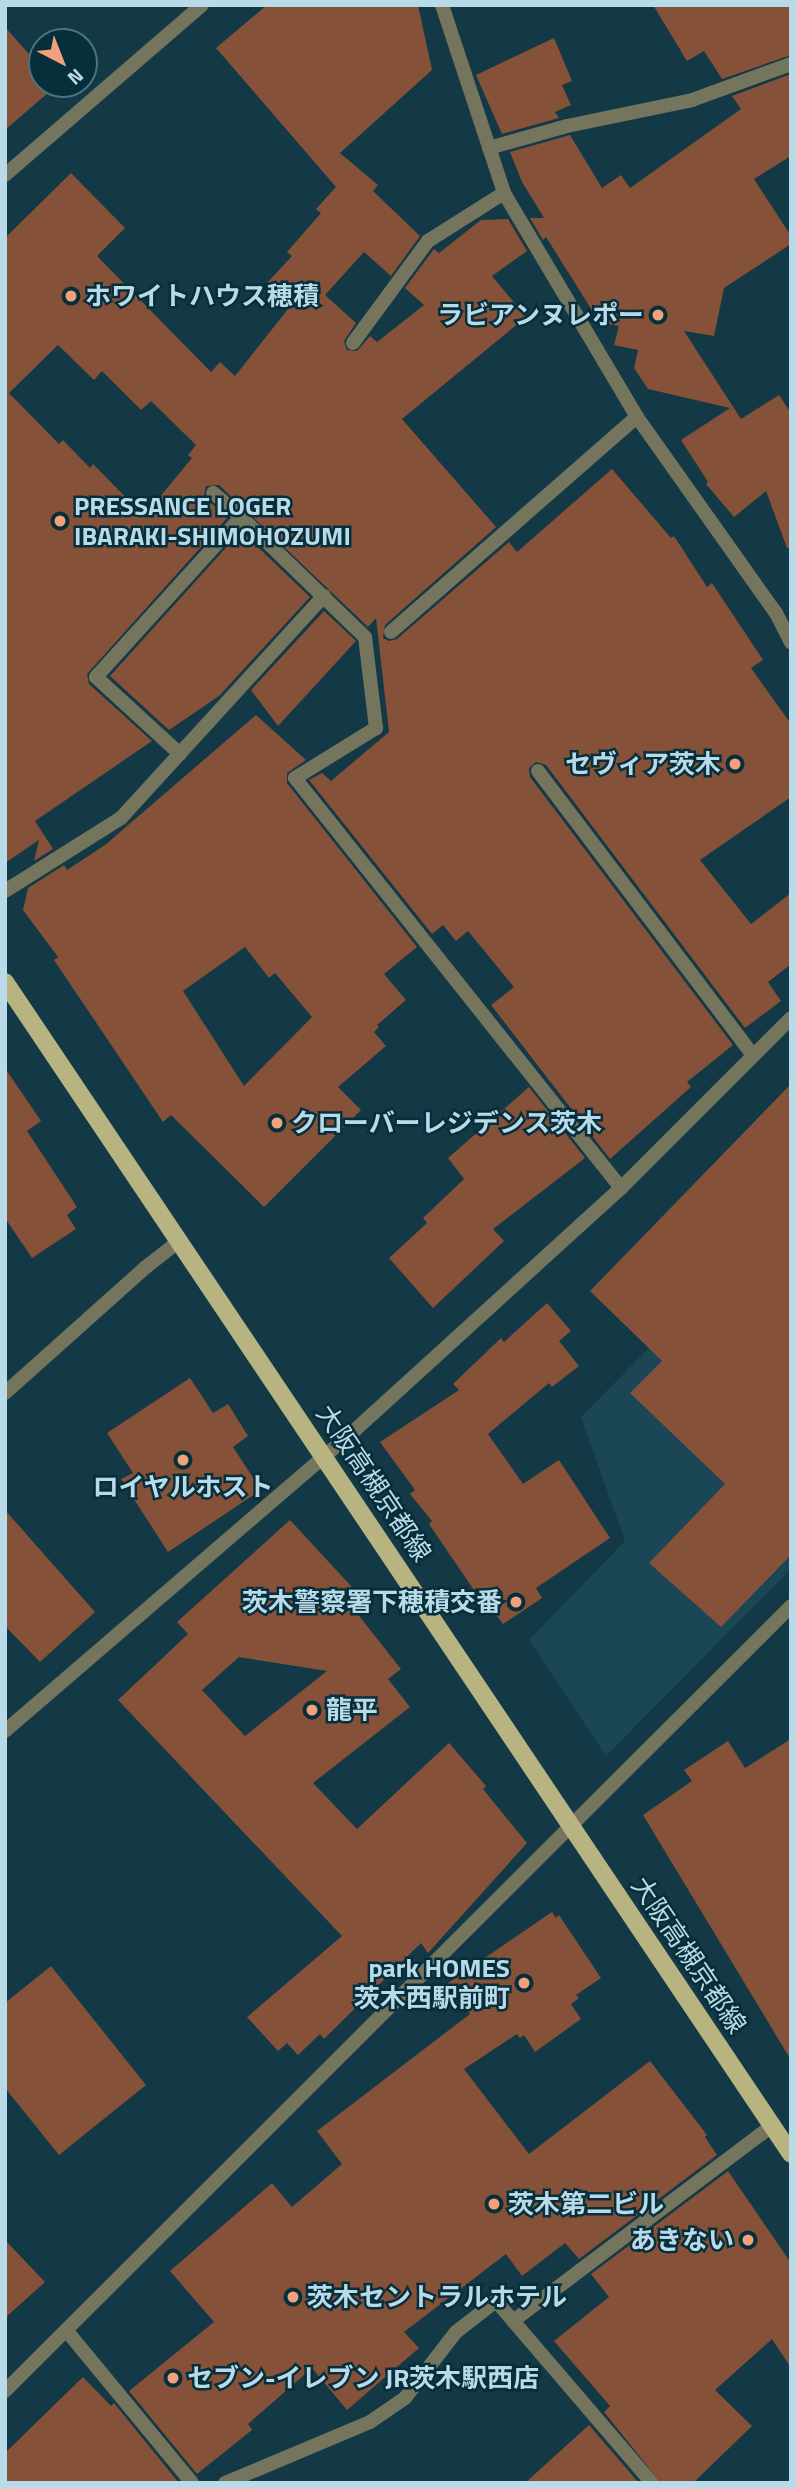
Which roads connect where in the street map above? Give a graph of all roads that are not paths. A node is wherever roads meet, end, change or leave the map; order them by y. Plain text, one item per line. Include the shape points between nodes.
1 (202, 5) edge
2 (442, 5) edge
3 (791, 64) edge
4 (489, 148) junction
5 (5, 175) edge
6 (504, 193) junction
7 (353, 343) dead end
8 (637, 418) junction
9 (213, 493) dead end
10 (241, 517) junction
11 (324, 596) junction
12 (391, 632) dead end
13 (791, 642) edge
14 (180, 754) junction
15 (538, 771) dead end
16 (5, 891) edge
17 (5, 982) edge
18 (791, 1018) edge
19 (753, 1055) junction
20 (621, 1188) junction
21 (178, 1242) junction
22 (5, 1393) edge
23 (324, 1457) junction
24 (791, 1606) edge
25 (5, 1731) edge
26 (572, 1827) junction
27 (772, 2126) junction
28 (791, 2154) edge
29 (513, 2321) junction
30 (66, 2330) junction
31 (5, 2391) edge
32 (192, 2483) edge
33 (225, 2483) edge
34 (652, 2483) edge

1 - 5 street
2 - 4 street
3 - 4 street via 692,100
4 - 6 street
6 - 7 street via 429,241
6 - 8 street
8 - 12 street
8 - 13 street via 726,539
9 - 10 street
10 - 11 street
10 - 14 street via 96,677
11 - 14 street
11 - 20 street via 365,637 376,728 295,778
14 - 16 street via 121,818
15 - 19 street
17 - 21 main road, 大阪高槻京都線
18 - 19 street
19 - 20 street
20 - 23 street
21 - 22 street
21 - 23 main road, 大阪高槻京都線
23 - 25 street
23 - 26 main road, 大阪高槻京都線
24 - 26 street
26 - 27 main road, 大阪高槻京都線
26 - 30 street
27 - 28 main road, 大阪高槻京都線
27 - 29 street
29 - 33 street via 496,2301 456,2332 405,2398 379,2416
29 - 34 street
30 - 31 street
30 - 32 street

